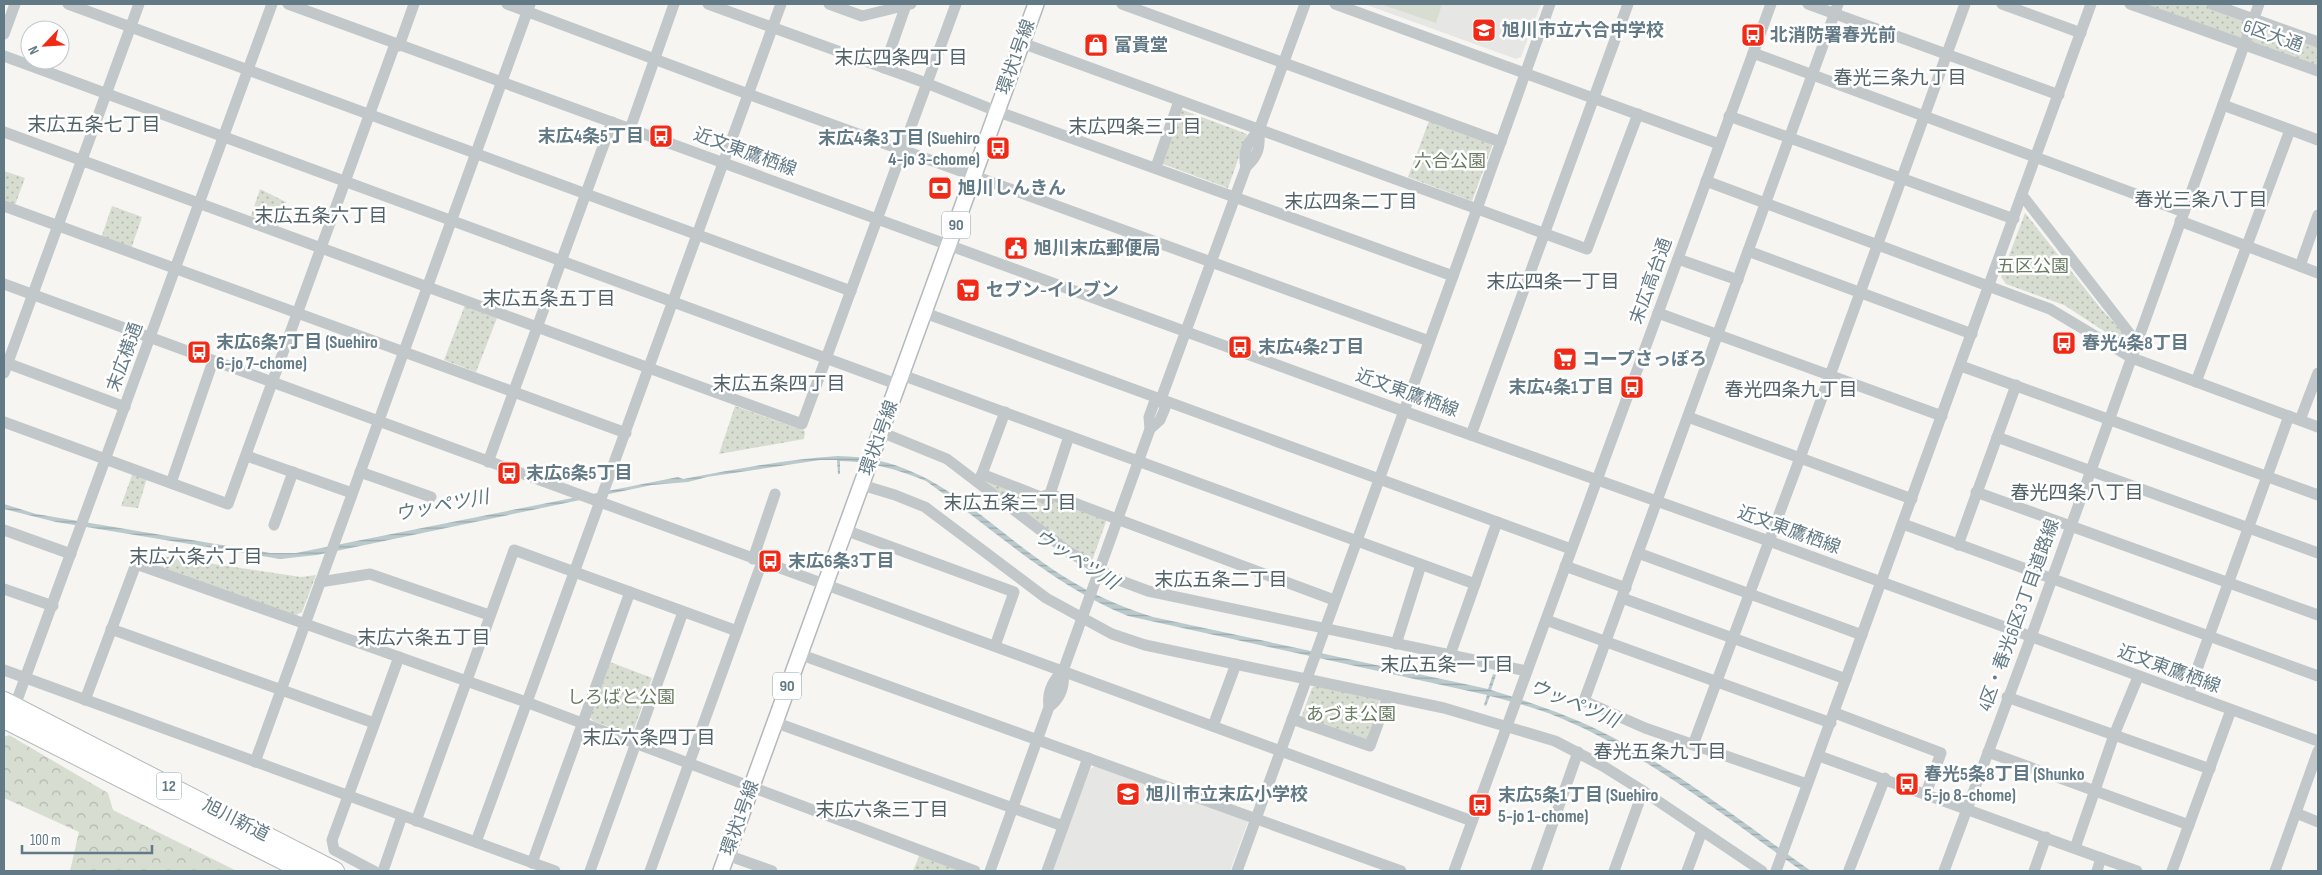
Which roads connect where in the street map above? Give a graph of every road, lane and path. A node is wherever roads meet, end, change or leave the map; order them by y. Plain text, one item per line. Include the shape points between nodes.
1 (15, 4) edge
2 (68, 4) edge
3 (140, 4) edge
4 (272, 4) edge
5 (288, 4) edge
6 (414, 4) edge
7 (507, 4) edge
8 (674, 4) edge
9 (708, 4) edge
10 (781, 4) edge
11 (828, 4) edge
12 (956, 4) edge
13 (1036, 4) edge
14 (1122, 4) edge
15 (1305, 4) edge
16 (1335, 4) edge
17 (1550, 4) edge
18 (1628, 4) edge
19 (1771, 4) edge
20 (1808, 4) edge
21 (1965, 4) edge
22 (2002, 4) edge
23 (2091, 4) edge
24 (2130, 4) edge
25 (2212, 4) edge
26 (2259, 4) edge
27 (908, 5) edge
28 (529, 8) edge
29 (1837, 8) edge
30 (2253, 19) junction
31 (131, 27) junction
32 (772, 28) junction
33 (2081, 32) junction
34 (4, 34) edge
35 (2318, 42) edge
36 (1022, 43) junction
37 (2243, 44) junction
38 (397, 45) junction
39 (1753, 53) junction
40 (1946, 54) junction
41 (4, 56) edge
42 (655, 58) junction
43 (1283, 63) junction
44 (884, 68) junction
45 (247, 70) junction
46 (2318, 71) edge
47 (1525, 73) junction
48 (1813, 75) junction
49 (502, 82) junction
50 (926, 83) junction
51 (106, 94) junction
52 (748, 94) junction
53 (2059, 94) junction
54 (1593, 98) junction
55 (1179, 101) junction
56 (2223, 105) junction
57 (996, 111) junction
58 (370, 114) junction
59 (1638, 114) junction
60 (1729, 116) junction
61 (1922, 117) junction
62 (612, 122) junction
63 (630, 129) junction
64 (1259, 130) junction
65 (2290, 130) junction
66 (4, 132) edge
67 (223, 137) junction
68 (1789, 137) junction
69 (2318, 140) edge
70 (1501, 142) junction
71 (1719, 144) junction
72 (903, 149) junction
73 (476, 153) junction
74 (2036, 158) junction
75 (83, 159) junction
76 (723, 163) junction
77 (1156, 167) junction
78 (974, 174) junction
79 (1901, 178) junction
80 (1706, 181) junction
81 (346, 182) junction
82 (586, 193) junction
83 (2022, 195) junction
84 (1235, 197) junction
85 (1765, 203) junction
86 (200, 204) junction
87 (4, 206) edge
88 (1477, 209) junction
89 (2318, 215) edge
90 (2182, 216) junction
91 (877, 219) junction
92 (2014, 219) junction
93 (451, 220) junction
94 (58, 226) junction
95 (1544, 233) junction
96 (697, 234) junction
97 (1877, 244) junction
98 (949, 246) junction
99 (2248, 246) junction
100 (321, 247) junction
101 (1748, 251) junction
102 (1678, 259) junction
103 (562, 261) junction
104 (1211, 261) junction
105 (2300, 266) junction
106 (176, 269) junction
107 (2318, 273) edge
108 (1453, 276) junction
109 (1738, 280) junction
110 (4, 284) edge
111 (1990, 285) junction
112 (427, 286) junction
113 (851, 291) junction
114 (1860, 292) junction
115 (33, 295) junction
116 (674, 302) junction
117 (925, 313) junction
118 (298, 314) junction
119 (1658, 314) junction
120 (538, 326) junction
121 (1185, 331) junction
122 (1972, 334) junction
123 (1718, 335) junction
124 (151, 338) junction
125 (1429, 341) junction
126 (2137, 343) junction
127 (403, 352) junction
128 (826, 357) junction
129 (2132, 358) junction
130 (213, 361) junction
131 (5, 366) edge
132 (1961, 366) junction
133 (649, 368) junction
134 (2318, 373) edge
135 (1830, 375) junction
136 (900, 380) junction
137 (2196, 382) junction
138 (272, 383) junction
139 (2016, 386) junction
140 (514, 392) junction
141 (1161, 399) junction
142 (125, 407) junction
143 (1404, 411) junction
144 (1005, 412) junction
145 (1942, 416) junction
146 (1688, 417) junction
147 (2295, 418) junction
148 (2109, 419) junction
149 (379, 421) junction
150 (4, 422) edge
151 (2318, 427) edge
152 (626, 433) junction
153 (1471, 435) junction
154 (1070, 436) junction
155 (1997, 437) junction
156 (879, 439) junction
157 (247, 456) junction
158 (1800, 458) junction
159 (106, 459) junction
160 (488, 462) junction
161 (1139, 462) junction
162 (2090, 471) junction
163 (293, 472) junction
164 (360, 472) junction
165 (2267, 476) junction
166 (980, 478) junction
167 (1379, 478) junction
168 (1597, 480) junction
169 (863, 481) junction
170 (171, 483) junction
171 (1976, 492) junction
172 (352, 494) junction
173 (775, 494) dead end
174 (1050, 494) junction
175 (2318, 495) edge
176 (431, 497) dead end
177 (1912, 499) junction
178 (1658, 501) junction
179 (599, 503) junction
180 (1117, 520) junction
181 (1497, 522) junction
182 (1903, 524) junction
183 (274, 525) dead end
184 (2070, 525) junction
185 (2249, 529) junction
186 (4, 530) edge
187 (845, 530) junction
188 (1769, 541) junction
189 (1356, 542) junction
190 (1958, 545) junction
191 (1571, 549) junction
192 (1638, 553) junction
193 (72, 554) junction
194 (2318, 554) edge
195 (757, 560) junction
196 (1421, 565) junction
197 (1565, 566) junction
198 (574, 571) junction
199 (1097, 573) junction
200 (1019, 579) junction
201 (2051, 579) junction
202 (320, 582) junction
203 (1881, 582) junction
204 (2229, 582) junction
205 (1475, 584) junction
206 (826, 586) junction
207 (4, 589) edge
208 (630, 592) junction
209 (1014, 592) junction
210 (1624, 593) junction
211 (1748, 595) junction
212 (1334, 600) junction
213 (52, 606) junction
214 (683, 612) junction
215 (489, 615) junction
216 (1083, 615) junction
217 (2318, 615) edge
218 (1546, 620) junction
219 (304, 623) junction
220 (111, 629) junction
221 (737, 631) junction
222 (1323, 633) junction
223 (1862, 635) junction
224 (2209, 636) junction
225 (2031, 637) junction
226 (1732, 639) junction
227 (1607, 641) junction
228 (1396, 644) junction
229 (995, 646) junction
230 (800, 654) junction
231 (1450, 655) junction
232 (399, 657) junction
233 (1236, 664) junction
234 (4, 670) edge
235 (1063, 671) junction
236 (1527, 671) junction
237 (1308, 674) junction
238 (2318, 676) edge
239 (2138, 677) junction
240 (27, 679) junction
241 (1846, 680) junction
242 (466, 682) junction
243 (1716, 682) junction
244 (280, 690) junction
245 (2188, 694) junction
246 (1388, 696) junction
247 (2007, 697) junction
248 (85, 700) junction
249 (526, 702) junction
250 (2231, 710) junction
251 (7, 714) edge
252 (1833, 718) junction
253 (1292, 719) junction
254 (1509, 720) junction
255 (774, 722) junction
256 (374, 723) junction
257 (581, 723) junction
258 (1213, 726) junction
259 (2114, 735) junction
260 (1038, 739) junction
261 (2318, 741) edge
262 (635, 744) junction
263 (1693, 744) junction
264 (1280, 750) junction
265 (2318, 751) edge
266 (1578, 752) junction
267 (1988, 752) junction
268 (1819, 756) junction
269 (1088, 758) junction
270 (255, 762) junction
271 (688, 764) junction
272 (2210, 768) junction
273 (1885, 778) junction
274 (1807, 784) junction
275 (751, 788) junction
276 (1643, 791) junction
277 (2095, 791) junction
278 (1926, 794) junction
279 (348, 796) junction
280 (1013, 808) junction
281 (1967, 809) junction
282 (2296, 813) junction
283 (402, 816) junction
284 (1256, 818) junction
285 (416, 821) junction
286 (1472, 821) junction
287 (2318, 822) edge
288 (2189, 825) junction
289 (1063, 826) junction
290 (1702, 831) junction
291 (2046, 837) junction
292 (476, 842) junction
293 (2075, 848) junction
294 (726, 855) junction
295 (2101, 858) junction
296 (528, 865) edge
297 (309, 868) edge
298 (1849, 870) dead end
299 (334, 871) edge
300 (374, 871) edge
301 (382, 871) edge
302 (555, 871) edge
303 (590, 871) edge
304 (650, 871) edge
305 (721, 871) edge
306 (772, 871) edge
307 (975, 871) edge
308 (990, 871) edge
309 (1047, 871) edge
310 (1237, 871) edge
311 (1401, 871) edge
312 (1454, 871) edge
313 (1536, 871) edge
314 (1614, 871) edge
315 (1687, 871) edge
316 (1762, 871) edge
317 (1776, 871) edge
318 (1944, 871) edge
319 (2034, 871) edge
320 (2097, 871) edge
321 (2137, 871) edge
322 (2172, 871) edge
323 (2276, 871) edge

1 - 34 street
2 - 31 street
3 - 31 street
4 - 45 street, 末広横通
5 - 38 street, 近文東鷹栖線
6 - 38 street
7 - 28 street
8 - 42 street
9 - 32 street
10 - 32 street
11 - 27 street via 862,16
12 - 50 street
13 - 36 main road, 環状1号線 / 90
14 - 43 street
15 - 43 street
16 - 47 street
17 - 47 street
18 - 54 street
19 - 39 street, 末広高台通
20 - 29 street
21 - 40 street
22 - 33 street
23 - 33 street
24 - 37 street, 6区大通
25 - 30 street, 6区大通
26 - 30 street, 4区・春光6区3丁目道路線
27 - 44 street
28 - 42 street
28 - 49 street
29 - 40 street
29 - 48 street
30 - 35 street, 6区大通
30 - 37 street, 4区・春光6区3丁目道路線
31 - 45 street
31 - 51 street
32 - 44 street
32 - 52 street
33 - 53 street
36 - 55 street
36 - 57 main road, 環状1号線 / 90
37 - 46 street, 6区大通
37 - 56 street, 4区・春光6区3丁目道路線
38 - 49 street, 近文東鷹栖線
38 - 58 street
39 - 48 street
39 - 60 street, 末広高台通
40 - 53 street
40 - 61 street
41 - 51 street
42 - 52 street
42 - 63 street
43 - 64 street
43 - 70 street
44 - 50 street
45 - 58 street
45 - 67 street, 末広横通
47 - 54 street
47 - 70 street
48 - 61 street
48 - 68 street
49 - 62 street, 近文東鷹栖線
49 - 73 street
50 - 57 street
50 - 72 street
51 - 67 street
51 - 75 street
52 - 72 street
52 - 76 street
53 - 74 street
54 - 59 street
54 - 95 street
55 - 64 street
55 - 77 street
56 - 65 street
56 - 90 street, 4区・春光6区3丁目道路線
57 - 77 street
57 - 78 main road, 環状1号線 / 90
58 - 73 street
58 - 81 street
59 - 71 street
59 - 95 street via 1587,249
60 - 68 street
60 - 71 street, 末広高台通
61 - 74 street
61 - 79 street
62 - 63 street, 近文東鷹栖線
62 - 82 street
63 - 76 street, 近文東鷹栖線
64 - 84 street via 1260,148 1246,167
64 - 88 street
65 - 69 street
65 - 99 street
66 - 75 street
67 - 81 street
67 - 86 street, 末広横通
68 - 79 street
68 - 85 street
70 - 88 street
71 - 80 street, 末広高台通
72 - 78 street
72 - 91 street
73 - 82 street
73 - 93 street
74 - 83 street
74 - 90 street
75 - 86 street
75 - 94 street
76 - 91 street, 近文東鷹栖線
76 - 96 street
77 - 84 street
78 - 98 main road, 環状1号線 / 90
78 - 104 street
79 - 92 street
79 - 97 street
80 - 85 street
80 - 102 street, 末広高台通
81 - 93 street
81 - 100 street
82 - 96 street
82 - 103 street
83 - 92 street
83 - 126 street
84 - 104 street
84 - 108 street
85 - 97 street
85 - 101 street
86 - 100 street
86 - 106 street, 末広横通
87 - 94 street
88 - 95 street
88 - 108 street
89 - 105 street
90 - 99 street
90 - 126 street, 4区・春光6区3丁目道路線
91 - 98 street, 近文東鷹栖線
91 - 113 street
92 - 111 street
93 - 103 street
93 - 112 street
94 - 106 street
94 - 115 street
95 - 153 street
96 - 113 street
96 - 116 street
97 - 111 street
97 - 114 street
98 - 117 main road, 環状1号線 / 90
98 - 121 street, 近文東鷹栖線
99 - 105 street
99 - 137 street
100 - 112 street
100 - 118 street
101 - 109 street
101 - 114 street
102 - 109 street
102 - 119 street, 末広高台通
103 - 116 street
103 - 120 street
104 - 121 street
104 - 125 street
105 - 107 street
106 - 118 street
106 - 124 street, 末広横通
108 - 125 street
109 - 123 street
110 - 115 street
111 - 122 street
111 - 129 street via 2050,309
112 - 120 street
112 - 127 street
113 - 128 street
114 - 122 street
114 - 135 street
115 - 124 street
115 - 131 street
116 - 128 street
116 - 133 street
117 - 136 main road, 環状1号線 / 90
117 - 141 street
118 - 127 street
118 - 138 street
119 - 123 street
119 - 168 street, 末広高台通
120 - 133 street
120 - 140 street
121 - 141 street
121 - 143 street, 近文東鷹栖線
122 - 132 street
123 - 135 street
123 - 146 street
124 - 130 street
124 - 142 street, 末広横通
125 - 143 street
126 - 129 street, 4区・春光6区3丁目道路線
127 - 140 street
127 - 149 street
128 - 133 street via 802,424
128 - 136 street
129 - 137 street
129 - 148 street, 4区・春光6区3丁目道路線
130 - 138 street
130 - 170 street
131 - 142 street
132 - 139 street
132 - 145 street
133 - 152 street
134 - 147 street
135 - 145 street
135 - 158 street
136 - 144 street
136 - 156 main road, 環状1号線 / 90
137 - 147 street
138 - 149 street
138 - 157 street
139 - 148 street
139 - 155 street
140 - 152 street
140 - 160 street
141 - 161 street via 1154,403 1149,417 1150,429
141 - 167 street
142 - 159 street, 末広横通
143 - 153 street, 近文東鷹栖線
143 - 167 street
144 - 154 street
144 - 166 street
145 - 177 street
146 - 158 street
146 - 178 street
147 - 151 street
147 - 165 street
148 - 162 street, 4区・春光6区3丁目道路線
148 - 165 street
149 - 160 street
149 - 164 street
150 - 159 street
152 - 179 street
153 - 168 street, 近文東鷹栖線
154 - 161 street
154 - 174 street
155 - 162 street
155 - 171 street
156 - 166 street via 947,460
156 - 169 main road, 環状1号線 / 90
157 - 163 street
157 - 170 street via 228,504
158 - 177 street
158 - 188 street
159 - 170 street
159 - 193 street, 末広横通
160 - 179 street
161 - 180 street
161 - 189 street
162 - 184 street, 4区・春光6区3丁目道路線
162 - 185 street
163 - 172 street
163 - 183 street
164 - 172 street
164 - 176 street
165 - 175 street
165 - 185 street
166 - 174 street via 1041,498
166 - 199 street
167 - 181 street
167 - 189 street
168 - 178 street, 近文東鷹栖線
168 - 191 street, 末広高台通
169 - 187 main road, 環状1号線 / 90
169 - 200 street via 925,507
171 - 184 street
171 - 190 street
172 - 202 street
173 - 195 street
174 - 180 street
177 - 182 street
178 - 188 street, 近文東鷹栖線
178 - 192 street
179 - 195 street
179 - 198 street
180 - 199 street
180 - 212 street
181 - 191 street
181 - 205 street
182 - 190 street
182 - 203 street
184 - 201 street, 4区・春光6区3丁目道路線
184 - 204 street
185 - 194 street
185 - 204 street
186 - 193 street
187 - 206 main road, 環状1号線 / 90
187 - 209 street
188 - 203 street, 近文東鷹栖線
188 - 211 street
189 - 196 street
189 - 212 street
190 - 201 street
191 - 197 street, 末広高台通
192 - 210 street
192 - 211 street
193 - 213 street, 末広横通
195 - 206 street
195 - 221 street
196 - 205 street
196 - 228 street
197 - 210 street
197 - 218 street, 末広高台通
198 - 208 street
198 - 215 street via 514,550
198 - 249 street
199 - 216 street
199 - 222 street via 1148,591
200 - 209 street
200 - 216 street
201 - 224 street
201 - 225 street, 4区・春光6区3丁目道路線
202 - 215 street via 370,574
202 - 219 street
203 - 223 street
203 - 225 street, 近文東鷹栖線
204 - 217 street
204 - 224 street
205 - 231 street
206 - 229 street
206 - 230 main road, 環状1号線 / 90
207 - 213 street
208 - 214 street
208 - 257 street
209 - 229 street
210 - 226 street
210 - 227 street
211 - 223 street
211 - 226 street
212 - 222 street
213 - 240 street, 末広横通
214 - 221 street
214 - 262 street
215 - 242 street
216 - 233 street via 1112,634 1145,645
216 - 235 street
218 - 227 street
218 - 236 street, 末広高台通
219 - 220 street via 136,564
219 - 232 street
219 - 244 street
220 - 244 street
220 - 248 street
221 - 271 street
222 - 228 street
222 - 237 street
223 - 241 street
224 - 238 street
224 - 245 street
225 - 239 street, 近文東鷹栖線
225 - 247 street, 4区・春光6区3丁目道路線
226 - 241 street
226 - 243 street
227 - 243 street
227 - 263 street via 1584,700 1645,728
228 - 231 street
229 - 235 street
230 - 255 main road, 環状1号線 / 90
230 - 260 street
231 - 236 street
232 - 242 street
232 - 256 street
233 - 237 street
233 - 258 street
234 - 240 street
235 - 258 street
235 - 260 street via 1055,678 1047,697 1049,707
236 - 254 street, 末広高台通
237 - 246 street
237 - 253 street
239 - 245 street, 近文東鷹栖線
239 - 259 street
240 - 248 street
240 - 251 street, 末広横通
241 - 252 street
242 - 249 street
242 - 285 street
243 - 252 street
243 - 263 street
244 - 256 street
244 - 270 street
245 - 250 street, 近文東鷹栖線
246 - 253 street via 1370,746
246 - 254 street
247 - 259 street
247 - 267 street, 4区・春光6区3丁目道路線
248 - 270 street
249 - 257 street
249 - 292 street
250 - 261 street, 近文東鷹栖線
250 - 272 street
251 - 297 highway, 旭川新道 / 12
252 - 268 street
252 - 278 street via 1941,753
253 - 264 street
254 - 266 street
254 - 286 street
255 - 275 main road, 環状1号線 / 90
255 - 280 street
256 - 279 street
257 - 262 street
257 - 296 street
258 - 264 street
259 - 272 street
259 - 277 street
260 - 269 street
260 - 280 street
262 - 271 street
262 - 303 street
263 - 274 street
264 - 284 street
264 - 286 street
265 - 282 street
266 - 276 street
266 - 313 street
267 - 277 street
267 - 281 street, 4区・春光6区3丁目道路線
268 - 273 street
268 - 274 street
269 - 284 street
269 - 289 street
270 - 279 street
271 - 275 street
271 - 304 street
272 - 288 street
273 - 278 street
273 - 298 street
274 - 317 street
275 - 294 main road, 環状1号線 / 90
275 - 307 street
276 - 290 street
276 - 314 street
277 - 288 street
277 - 293 street
278 - 281 street
279 - 283 street
279 - 300 street via 332,840 334,850
280 - 289 street
280 - 308 street
281 - 291 street
281 - 318 street, 4区・春光6区3丁目道路線
282 - 287 street
282 - 323 street
283 - 285 street
283 - 301 street
284 - 310 street
284 - 311 street
285 - 292 street
286 - 312 street
288 - 322 street
289 - 309 street
290 - 315 street
290 - 316 street
291 - 293 street
291 - 319 street
292 - 296 street
293 - 295 street
294 - 305 main road, 環状1号線 / 90
294 - 306 street
295 - 320 street
295 - 321 street
296 - 302 street
297 - 299 highway, 旭川新道 / 12

